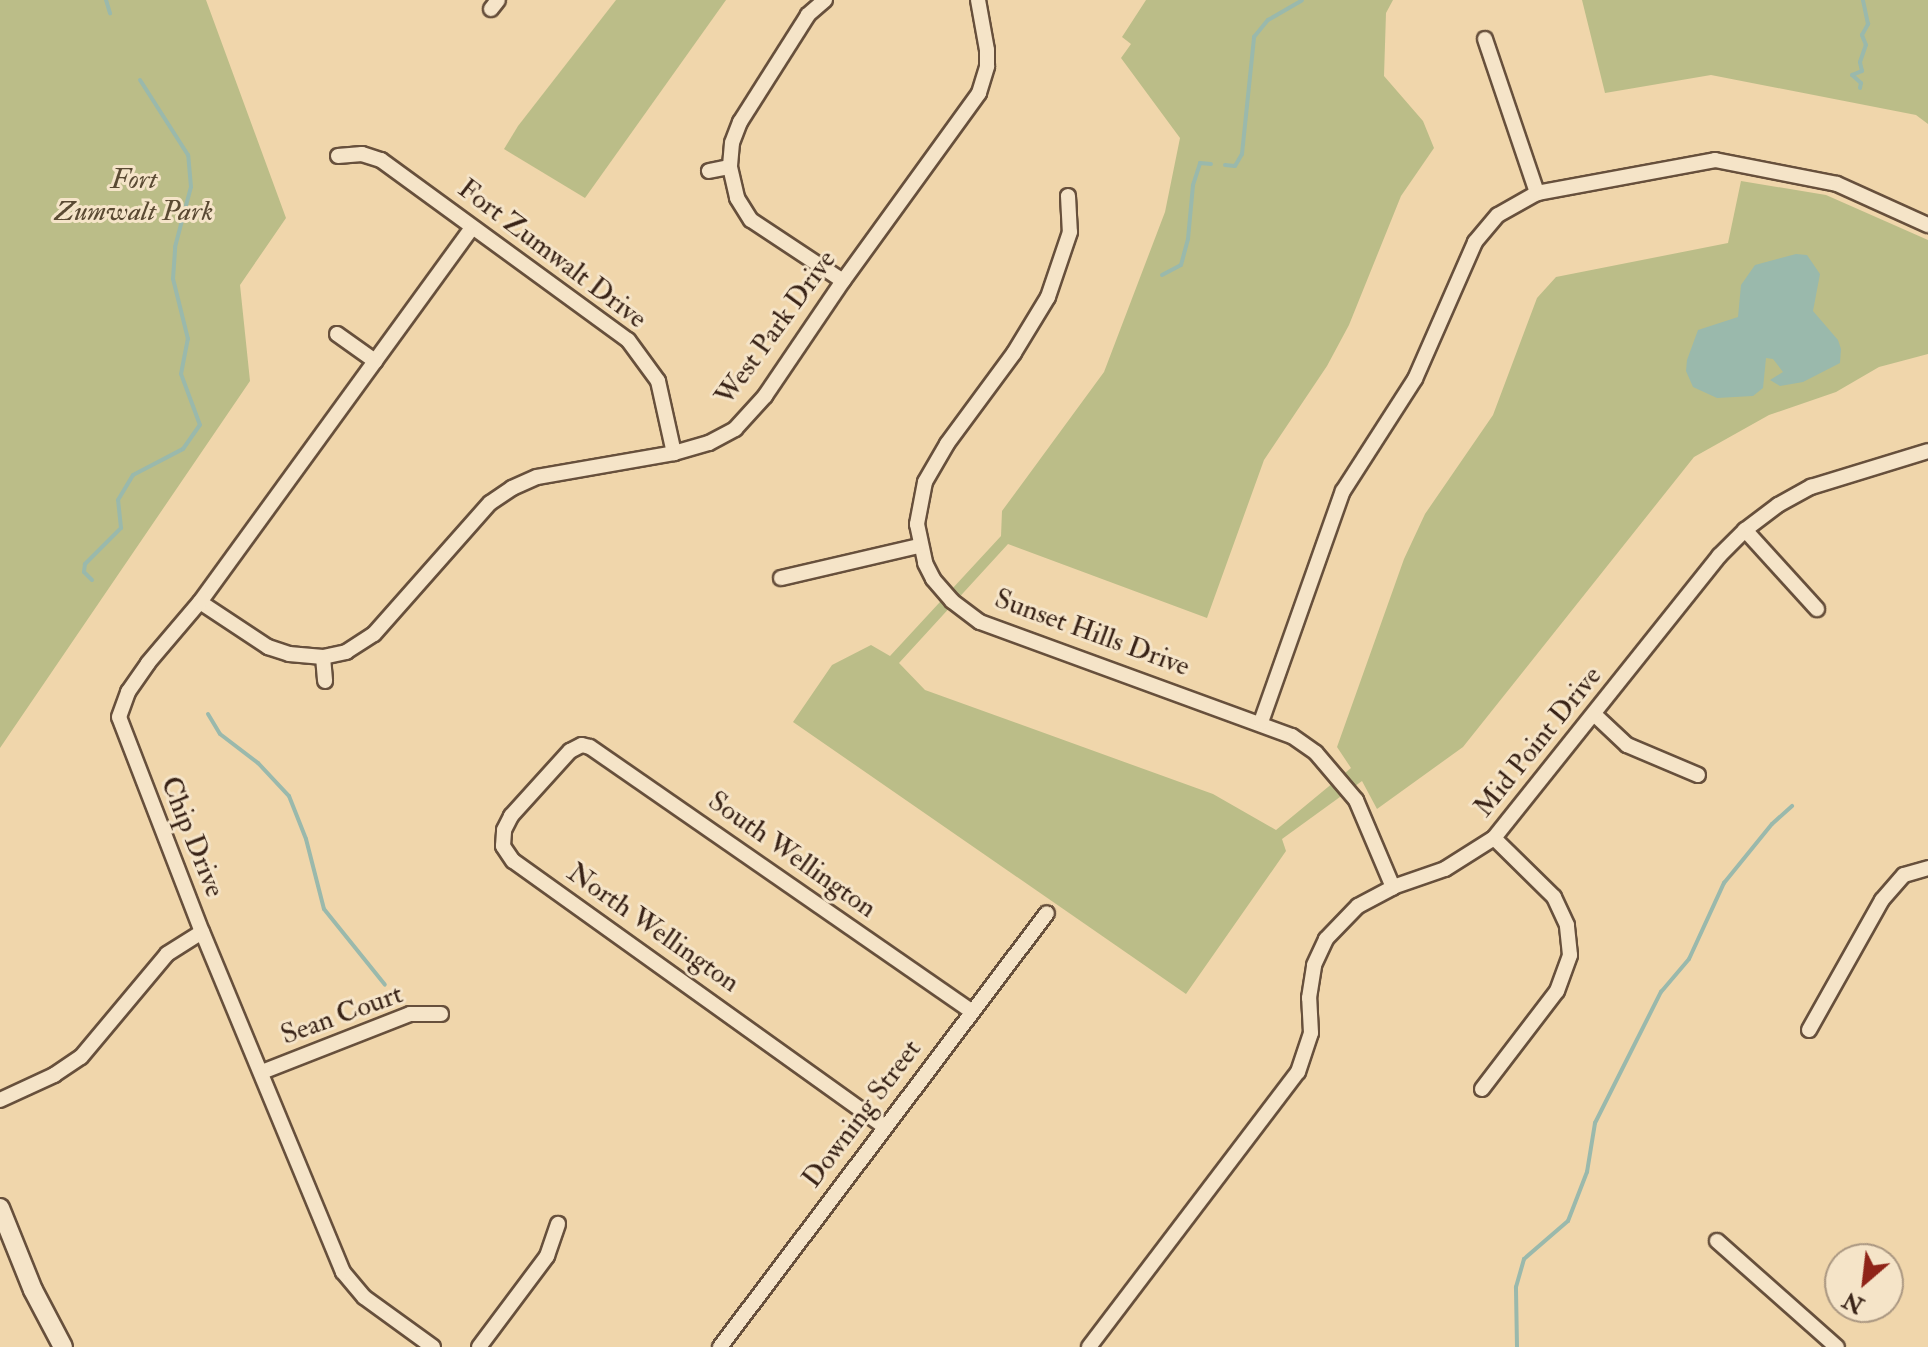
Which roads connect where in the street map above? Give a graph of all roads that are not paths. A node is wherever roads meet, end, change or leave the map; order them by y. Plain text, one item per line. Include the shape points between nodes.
1 (825, 0) edge
2 (978, 0) edge
3 (1485, 39) dead end
4 (338, 156) dead end
5 (730, 167) junction
6 (709, 171) dead end
7 (1537, 193) junction
8 (1068, 196) dead end
9 (1928, 225) edge
10 (472, 227) junction
11 (843, 281) junction
12 (337, 334) dead end
13 (375, 361) junction
14 (1928, 451) edge
15 (674, 453) junction
16 (1745, 530) junction
17 (919, 546) junction
18 (781, 578) dead end
19 (200, 602) junction
20 (1817, 609) dead end
21 (323, 657) junction
22 (325, 681) dead end
23 (1595, 715) junction
24 (1261, 722) junction
25 (582, 745) joint
26 (1698, 775) dead end
27 (1494, 838) junction
28 (1928, 868) edge
29 (1393, 887) junction
30 (1047, 913) dead end
31 (202, 932) junction
32 (971, 1011) junction
33 (441, 1014) dead end
34 (1809, 1030) dead end
35 (262, 1072) junction
36 (1482, 1089) dead end
37 (0, 1100) edge
38 (885, 1127) junction
39 (0, 1208) edge
40 (558, 1224) dead end
41 (1717, 1241) dead end
42 (63, 1347) edge
43 (433, 1347) edge
44 (479, 1347) edge
45 (720, 1347) edge
46 (1089, 1347) edge
47 (1837, 1347) edge

1 - 5 street via 808,15 740,122
2 - 11 street, West Park Drive via 987,47 979,93
3 - 7 street
4 - 10 street, Fort Zumwalt Drive via 362,154 381,160
5 - 6 street
5 - 11 street via 737,198 751,220
7 - 9 street via 1715,160 1837,184
7 - 24 street via 1498,215 1475,242 1422,366 1347,483
8 - 17 street, Sunset Hills Drive via 1070,232 1048,297 925,482 917,524
10 - 13 street, Chip Drive
10 - 15 street, Fort Zumwalt Drive via 635,347 661,389
11 - 15 street, West Park Drive via 765,396 740,423 709,443
12 - 13 street
13 - 19 street, Chip Drive
14 - 16 street, Mid Point Drive via 1811,487
15 - 21 street, West Park Drive via 537,477 512,488 490,503 374,634 346,652
16 - 20 street
16 - 23 street, Mid Point Drive
17 - 18 street
17 - 24 street, Sunset Hills Drive via 933,579 980,622
19 - 21 street, West Park Drive via 268,647
19 - 31 street, Chip Drive via 148,663 119,717
21 - 22 street
23 - 26 street via 1627,745
23 - 27 street, Mid Point Drive
24 - 29 street, Sunset Hills Drive via 1316,753 1345,782 1366,818
25 - 32 street, South Wellington
25 - 38 street, North Wellington via 570,751 511,816 503,846 513,861
27 - 29 street, Mid Point Drive via 1445,869
27 - 36 street via 1554,897 1567,925 1570,955 1557,991
28 - 34 street via 1904,875 1882,900
29 - 46 street, Mid Point Drive via 1358,906 1326,939 1314,965 1311,1033 1298,1072
30 - 32 street, Downing Street
31 - 35 street, Chip Drive
31 - 37 street via 167,954 81,1057
32 - 38 street, Downing Street
33 - 35 street, Sean Court via 410,1014
35 - 43 street, Chip Drive via 343,1272 364,1297
38 - 45 street, Downing Street
39 - 42 street
40 - 44 street via 547,1256
41 - 47 street

